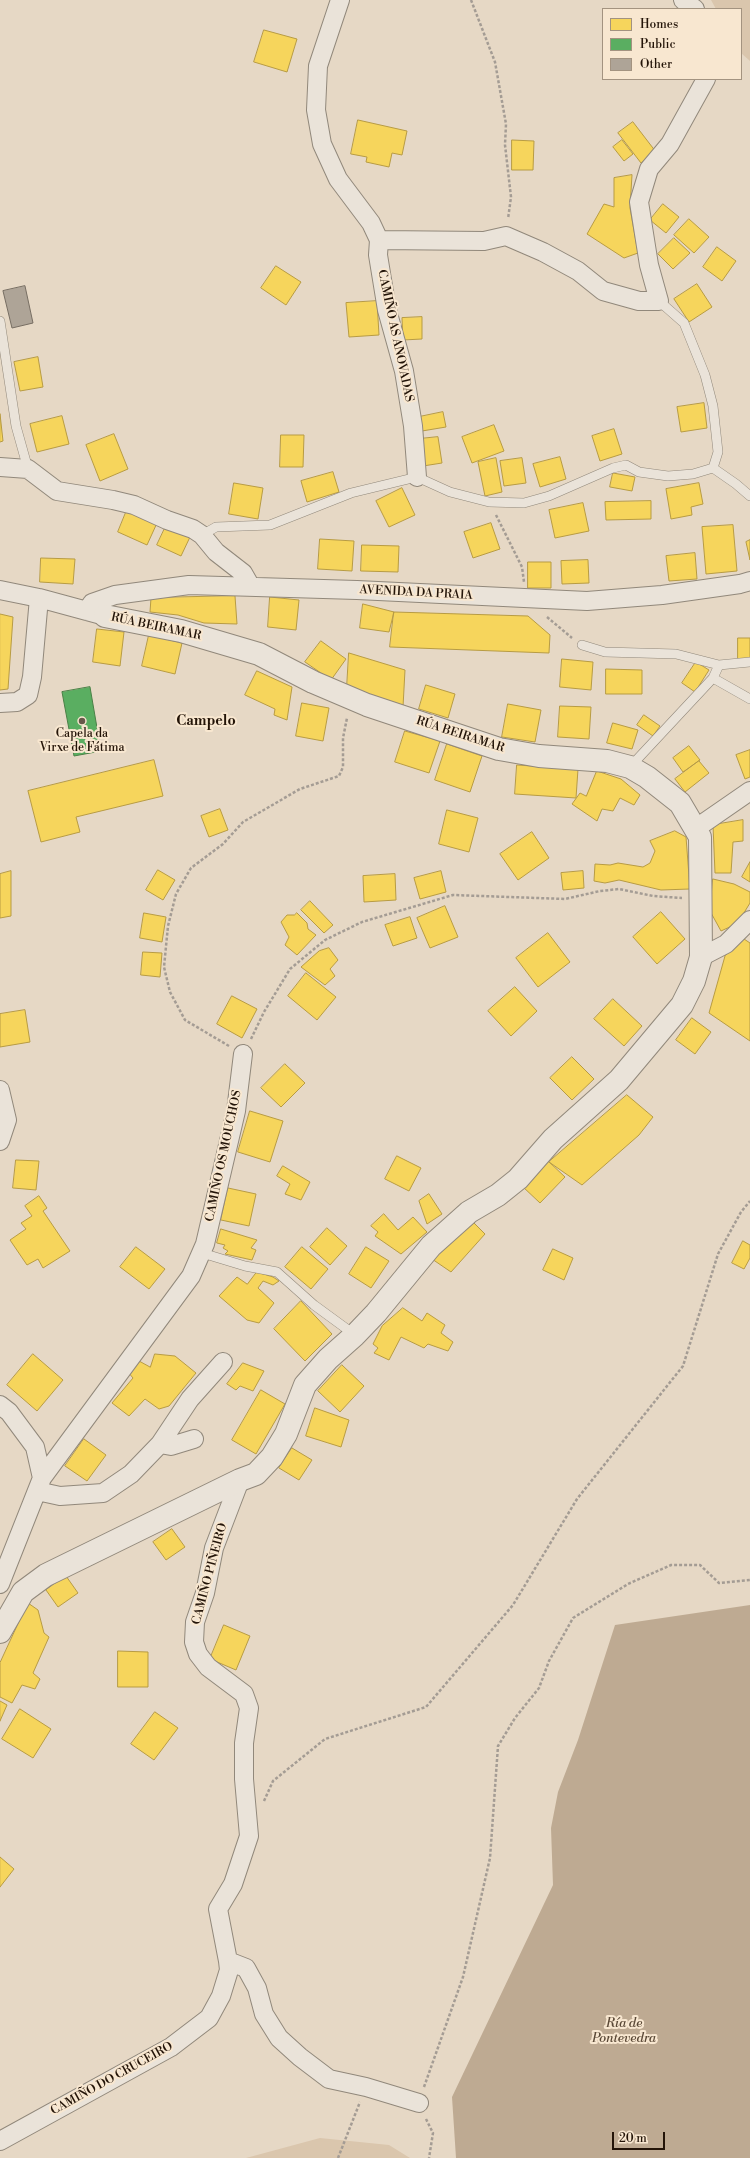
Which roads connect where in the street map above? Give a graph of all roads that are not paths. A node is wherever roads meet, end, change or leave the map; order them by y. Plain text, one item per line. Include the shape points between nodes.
1 (340, 0) edge
2 (683, 0) edge
3 (695, 8) edge
4 (705, 80) edge
5 (379, 240) junction
6 (659, 301) junction
7 (0, 321) edge
8 (0, 467) edge
9 (713, 468) junction
10 (28, 469) junction
11 (417, 477) junction
12 (750, 496) edge
13 (202, 535) junction
14 (750, 581) edge
15 (251, 587) junction
16 (0, 590) edge
17 (39, 598) junction
18 (96, 614) junction
19 (582, 645) road end
20 (750, 662) edge
21 (720, 665) junction
22 (713, 678) junction
23 (750, 699) edge
24 (0, 703) edge
25 (630, 767) junction
26 (750, 791) edge
27 (695, 829) junction
28 (750, 920) edge
29 (701, 957) junction
30 (243, 1054) road end
31 (0, 1090) edge
32 (0, 1141) edge
33 (202, 1253) junction
34 (356, 1335) junction
35 (223, 1362) dead end
36 (0, 1405) edge
37 (194, 1439) dead end
38 (160, 1444) junction
39 (240, 1480) junction
40 (40, 1484) junction
41 (0, 1584) edge
42 (0, 1632) edge
43 (228, 1961) junction
44 (419, 2103) road end
45 (0, 2141) edge

1 - 5 street, CAMIÑO AS ANOVADAS via 318,66 316,110 322,144 338,179 371,223
2 - 3 street
4 - 6 street via 670,144 649,169 638,202 649,265
5 - 6 street via 484,241 506,236 578,271 603,291 639,301
5 - 11 street, CAMIÑO AS ANOVADAS via 378,255 387,310 404,370 413,426
6 - 9 lane via 684,323 705,375 713,406 718,452
7 - 10 lane via 16,426
8 - 10 street
9 - 11 lane via 693,474 668,476 639,472 626,465 613,468 549,496 524,503 489,502 450,492
9 - 12 lane
10 - 13 street via 57,491 134,505
11 - 13 lane via 351,493 270,525 216,527
13 - 15 street via 216,552 243,573
14 - 15 street, AVENIDA DA PRAIA via 662,595 602,600
15 - 18 street, AVENIDA DA PRAIA via 189,585 114,595 92,603
16 - 17 street
17 - 18 street
17 - 24 street via 28,695 17,702
18 - 25 street, RÚA BEIRAMAR via 180,631 252,652 351,698 499,749 539,756 607,761
19 - 21 lane via 605,652 676,654
20 - 21 lane
21 - 22 lane
22 - 23 lane
22 - 25 lane
25 - 27 street, RÚA BEIRAMAR via 680,803
26 - 27 street
27 - 29 street, RÚA BEIRAMAR via 700,837
28 - 29 street via 726,944
29 - 34 street, RÚA BEIRAMAR via 694,981 682,1005 619,1080 554,1139 518,1179 498,1195 469,1212 431,1246
30 - 33 street, CAMIÑO OS MOUCHOS via 236,1111
31 - 32 street via 7,1120
33 - 34 lane via 245,1266 277,1272 314,1305
33 - 40 street, CAMIÑO OS MOUCHOS via 191,1276
34 - 39 street, RÚA BEIRAMAR via 328,1359 306,1385 286,1434 272,1457 256,1474
35 - 38 street via 190,1399
36 - 40 street via 9,1412 36,1448
37 - 38 street via 171,1446
38 - 40 street via 131,1474 103,1493 60,1496
39 - 42 street, RÚA BEIRAMAR via 46,1575 23,1592
39 - 43 street, CAMIÑO PIÑEIRO via 214,1548 205,1593 195,1622 194,1642 198,1654 208,1667 244,1694 249,1708 244,1743 248,1836 233,1884 218,1909
40 - 41 street, CAMIÑO OS MOUCHOS
43 - 44 street via 246,1968 257,1988 264,2014 279,2038 300,2058 329,2079
43 - 45 street, CAMIÑO DO CRUCEIRO via 229,1970 221,1996 209,2018 171,2047

